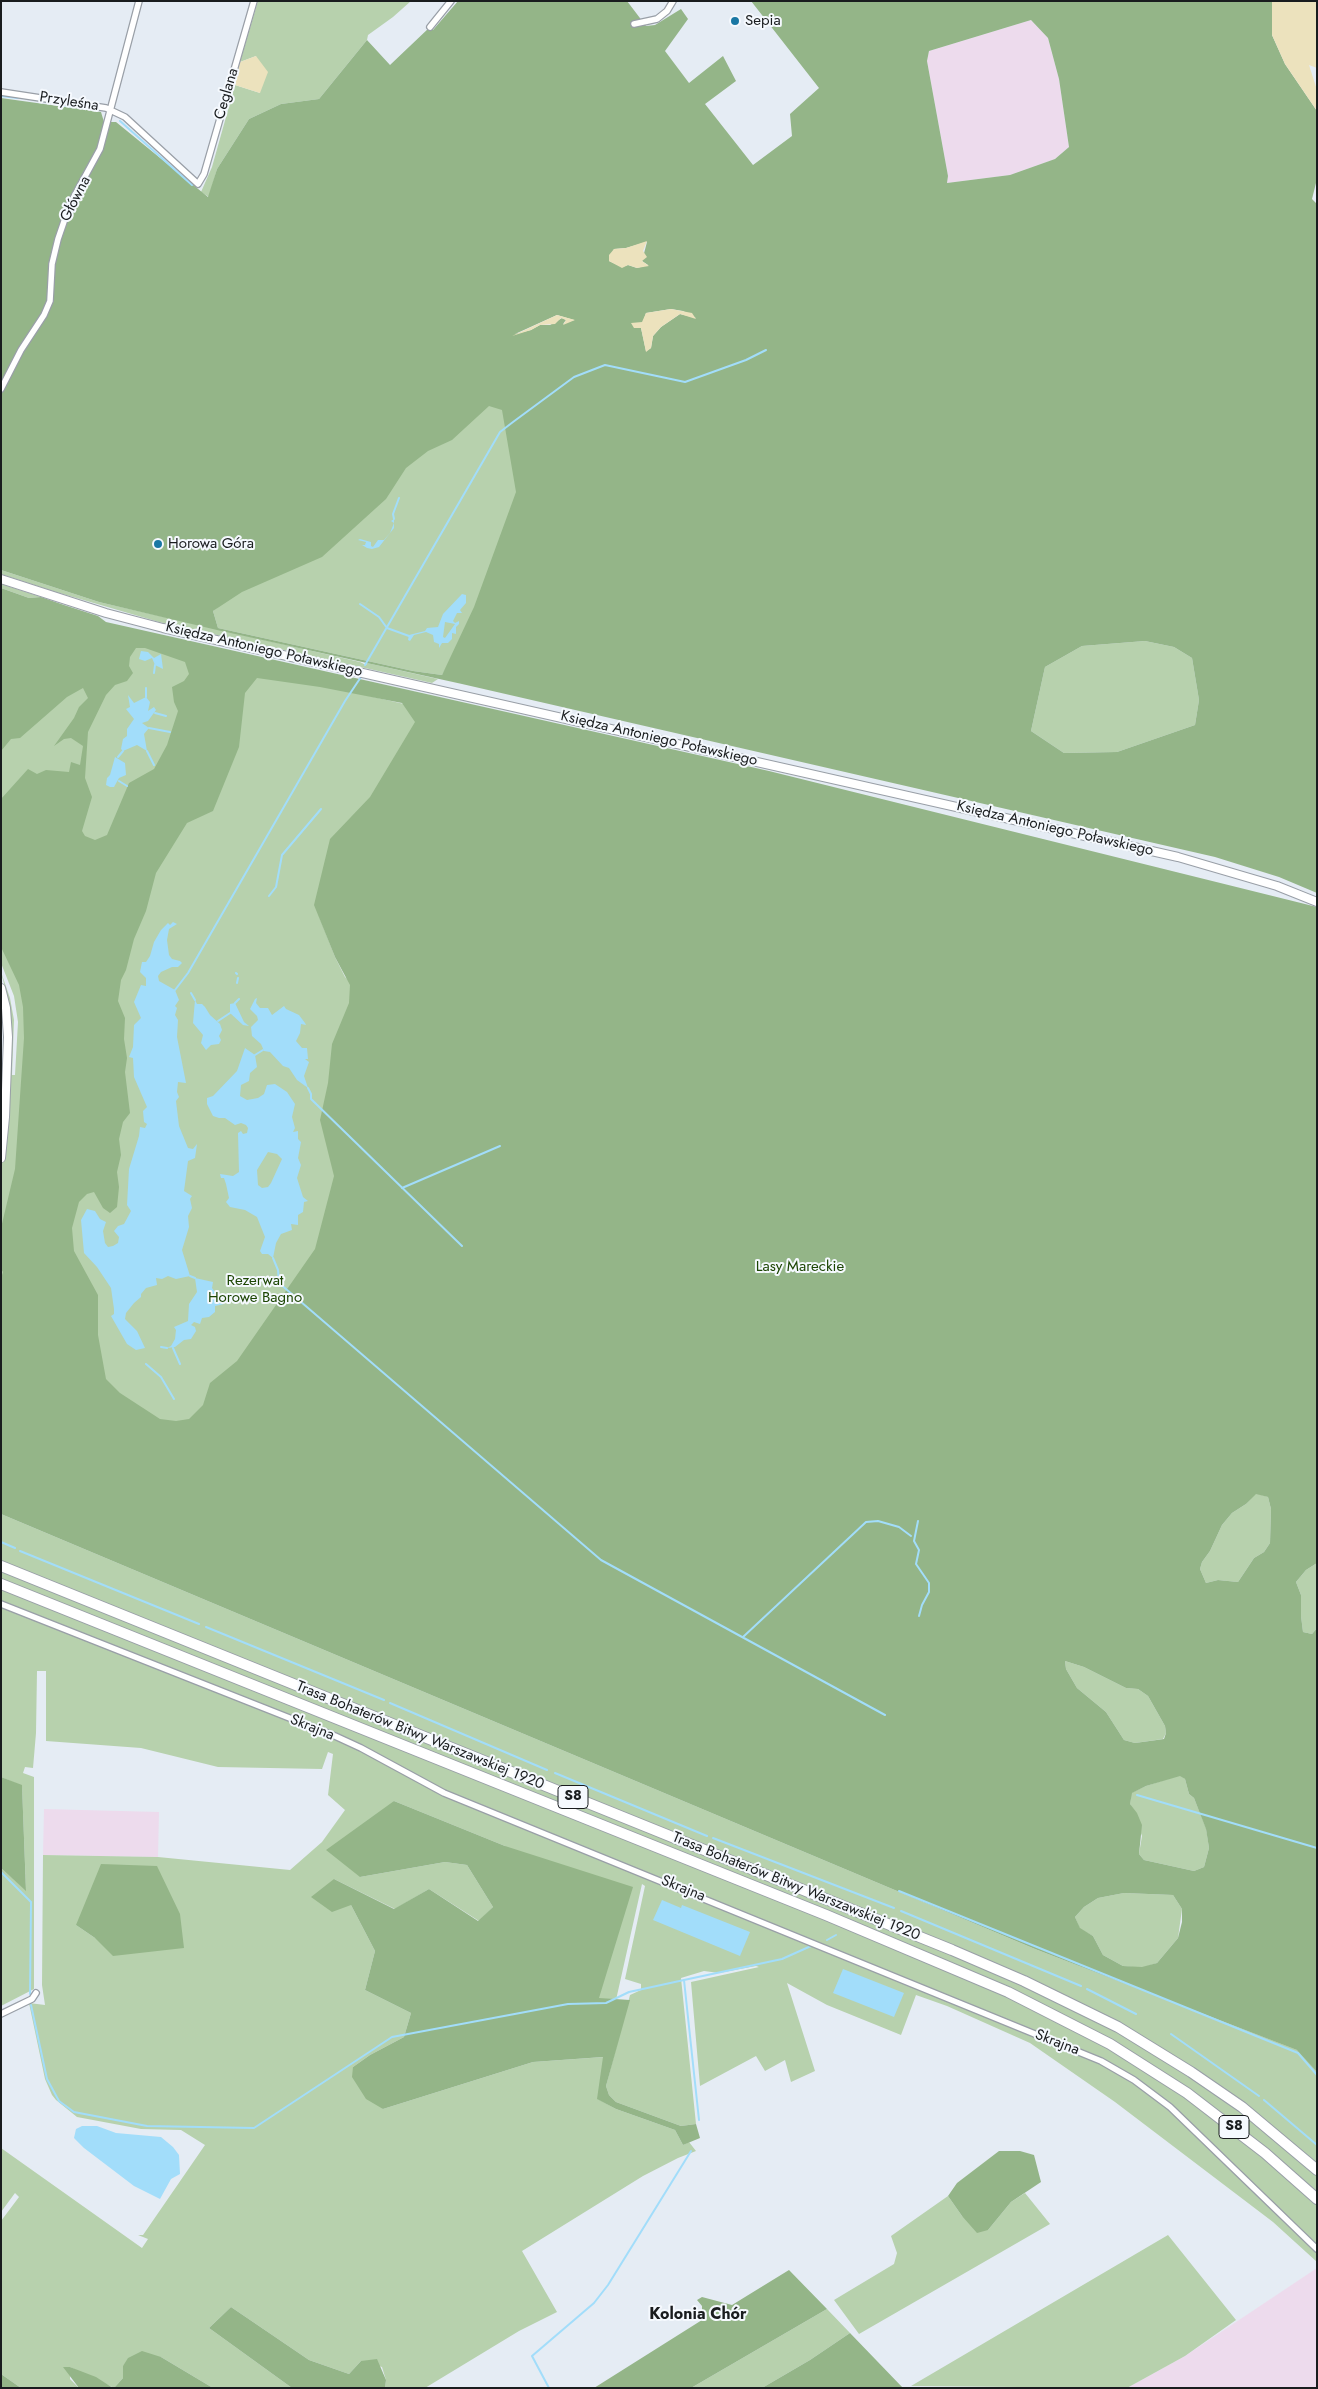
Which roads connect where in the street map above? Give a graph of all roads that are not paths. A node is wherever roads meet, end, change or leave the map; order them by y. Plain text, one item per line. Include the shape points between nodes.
1 (139, 1) edge
2 (254, 1) edge
3 (451, 1) edge
4 (674, 1) edge
5 (634, 24) dead end
6 (430, 27) dead end
7 (1, 92) edge
8 (111, 110) junction
9 (198, 184) joint
10 (1, 389) edge
11 (1, 579) edge
12 (1317, 902) edge
13 (1, 988) edge
14 (1, 1158) edge
15 (1, 1566) edge
16 (1, 1584) edge
17 (1, 1604) edge
18 (36, 1993) dead end
19 (1, 2014) edge
20 (1317, 2170) edge
21 (1317, 2200) edge
22 (1317, 2249) edge

1 - 8 street, Główna
2 - 9 street, Ceglana via 204,174
3 - 6 street
4 - 5 street via 657,19
7 - 8 street, Przyleśna
8 - 9 street, Przyleśna via 125,118
8 - 10 street, Główna via 96,159 65,218 55,251 50,300
11 - 12 main road, Księdza Antoniego Poławskiego via 164,628 1178,857 1277,886
13 - 14 main road via 8,1037
15 - 20 highway, Trasa Bohaterów Bitwy Warszawskiej 1920 / S8 via 952,1950 1067,2001 1153,2048 1242,2107
16 - 21 highway, Trasa Bohaterów Bitwy Warszawskiej 1920 / S8 via 949,1966 1051,2012 1143,2064 1232,2126
17 - 22 street, Skrajna via 335,1736 444,1793 1101,2061 1170,2107
18 - 19 street via 32,1999

